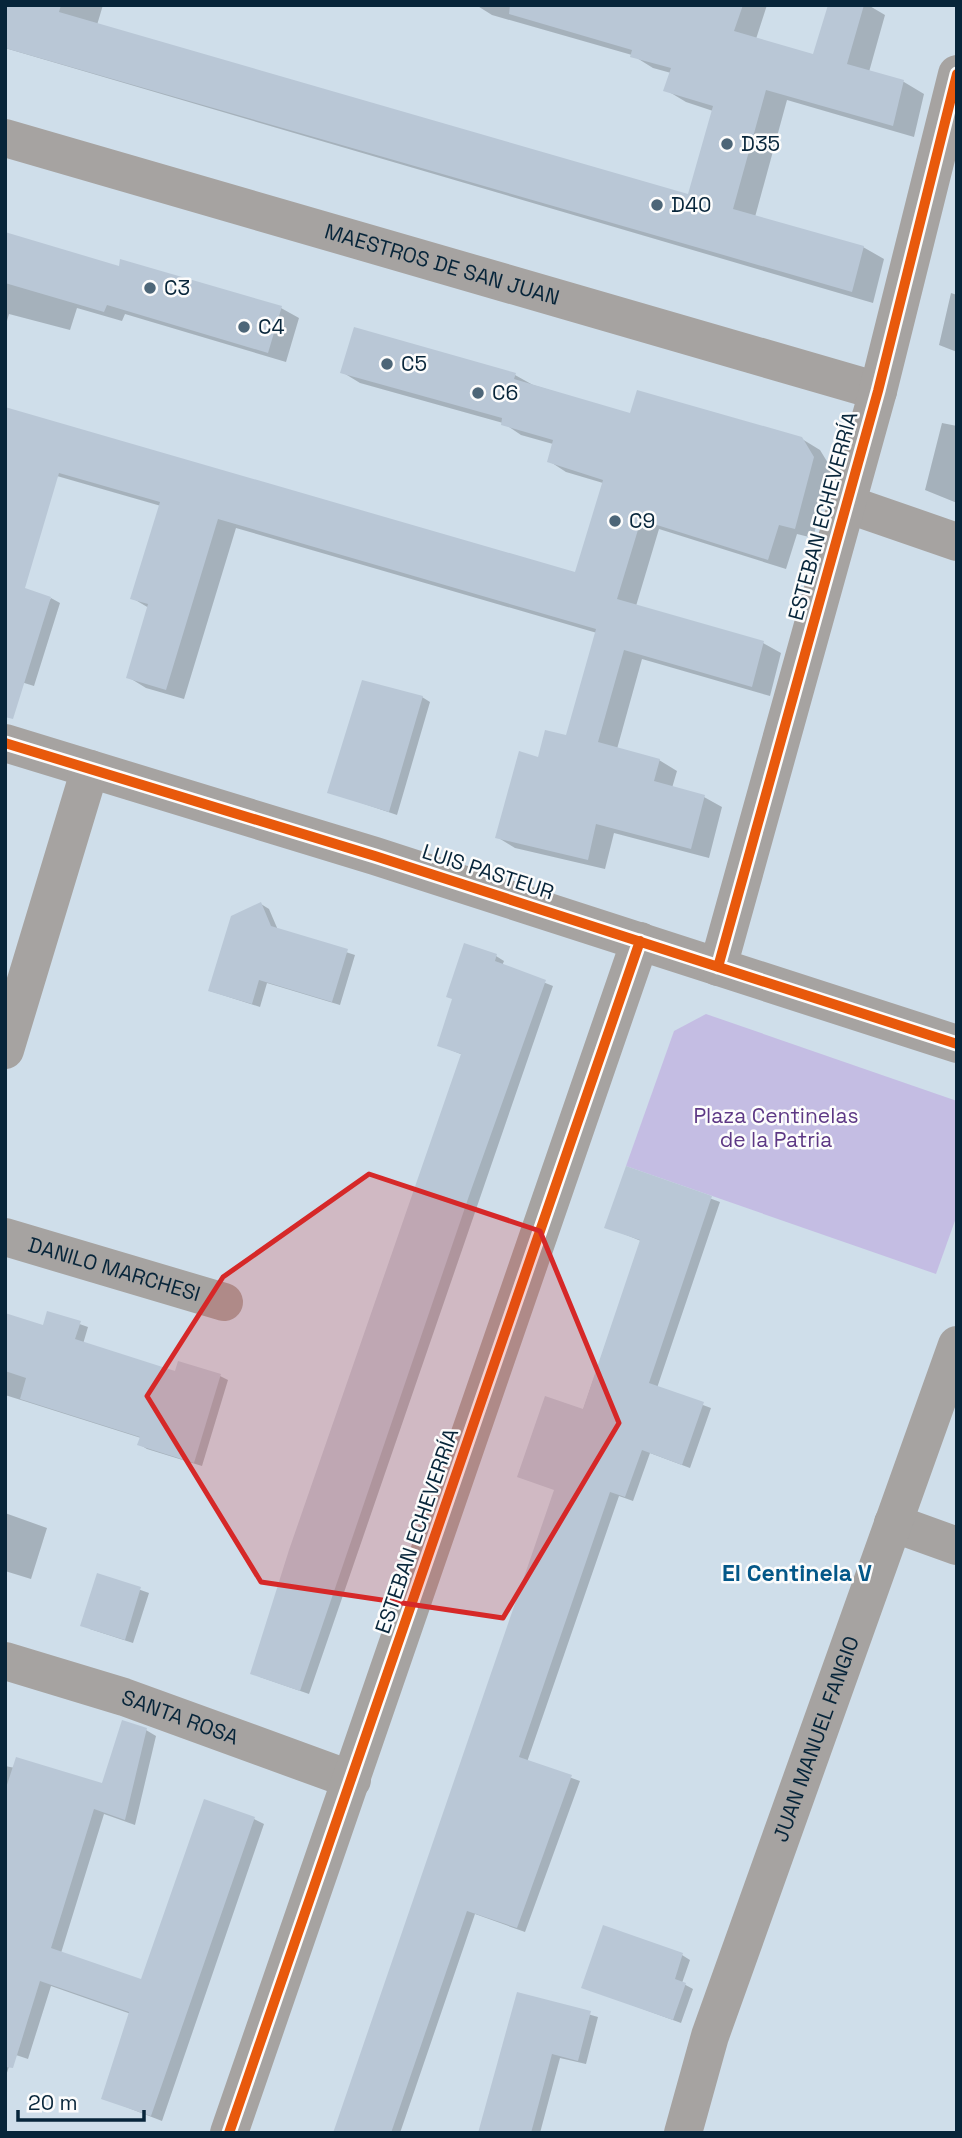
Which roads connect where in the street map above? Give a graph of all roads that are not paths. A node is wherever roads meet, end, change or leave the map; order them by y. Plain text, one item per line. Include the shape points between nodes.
1 (957, 74) edge
2 (5, 138) edge
3 (878, 391) junction
4 (847, 504) junction
5 (957, 542) edge
6 (5, 743) edge
7 (90, 769) junction
8 (640, 941) junction
9 (718, 967) junction
10 (957, 1044) edge
11 (5, 1050) edge
12 (5, 1237) edge
13 (224, 1302) dead end
14 (957, 1345) edge
15 (893, 1523) junction
16 (957, 1546) edge
17 (5, 1661) edge
18 (352, 1780) junction
19 (229, 2133) edge
20 (683, 2133) edge

1 - 3 street, ESTEBAN ECHEVERRÍA
2 - 3 street, MAESTROS DE SAN JUAN
3 - 4 street, ESTEBAN ECHEVERRÍA
4 - 5 street
4 - 9 street, ESTEBAN ECHEVERRÍA
6 - 7 street, LUIS PASTEUR
7 - 8 street, LUIS PASTEUR
7 - 11 street
8 - 9 street, LUIS PASTEUR
8 - 18 street, ESTEBAN ECHEVERRÍA
9 - 10 street, LUIS PASTEUR
12 - 13 street, DANILO MARCHESI
14 - 15 street, JUAN MANUEL FANGIO
15 - 16 street
15 - 20 street, JUAN MANUEL FANGIO via 710,2035
17 - 18 street, SANTA ROSA via 124,1697
18 - 19 street, ESTEBAN ECHEVERRÍA

